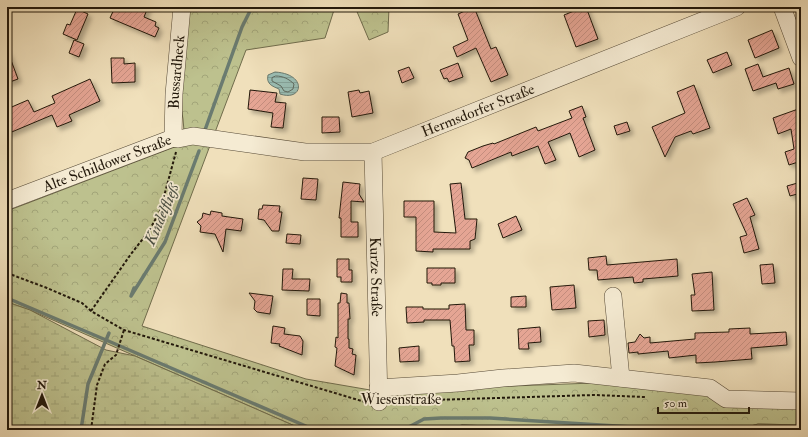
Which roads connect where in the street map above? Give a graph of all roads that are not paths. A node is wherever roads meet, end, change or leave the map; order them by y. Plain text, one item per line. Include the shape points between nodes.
1 (182, 7) edge
2 (737, 7) edge
3 (782, 7) edge
4 (801, 58) edge
5 (193, 138) junction
6 (373, 152) junction
7 (7, 201) edge
8 (613, 296) dead end
9 (621, 378) junction
10 (378, 395) joint
11 (801, 400) edge

1 - 5 street, Bussardheck via 174,94
2 - 6 street, Hermsdorfer Straße
3 - 4 street
5 - 6 street, Hermsdorfer Straße via 305,152
5 - 7 street, Alte Schildower Straße
6 - 10 street, Kurze Straße
8 - 9 street
9 - 10 street, Wiesenstraße via 574,373 458,383
9 - 11 street, Wiesenstraße via 710,388 726,399

